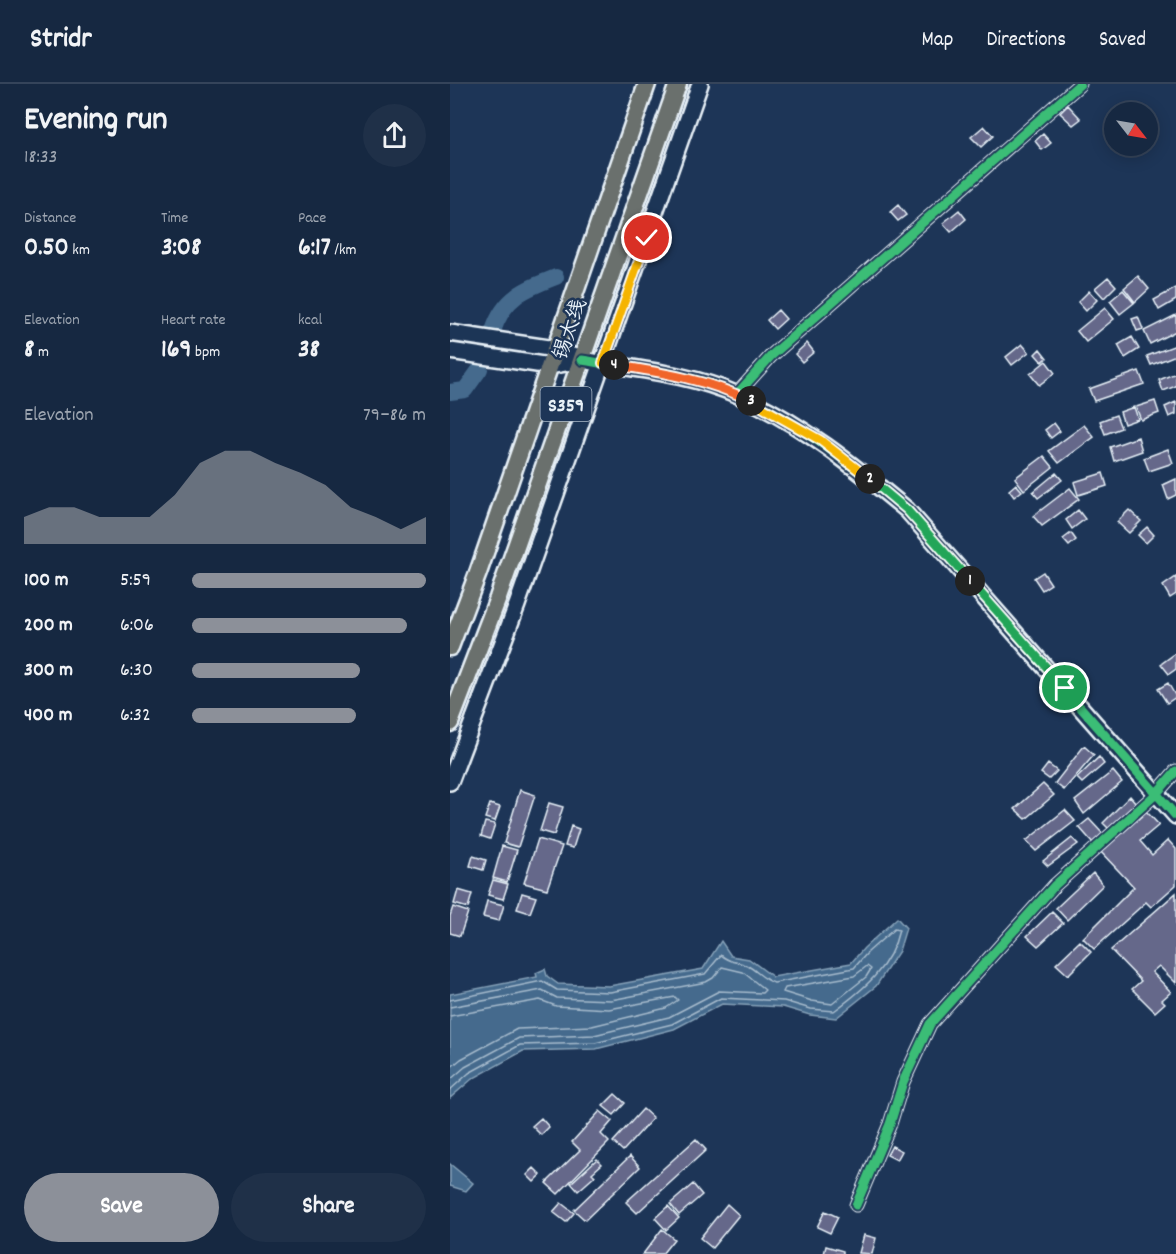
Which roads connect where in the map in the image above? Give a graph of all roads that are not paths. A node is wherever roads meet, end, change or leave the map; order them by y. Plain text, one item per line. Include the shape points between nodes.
1 (646, 84) edge
2 (678, 84) edge
3 (700, 84) edge
4 (1080, 84) edge
5 (450, 333) edge
6 (555, 349) junction
7 (450, 351) edge
8 (582, 360) junction
9 (603, 363) junction
10 (550, 366) junction
11 (737, 394) junction
12 (450, 647) edge
13 (450, 723) edge
14 (1176, 771) edge
15 (450, 782) edge
16 (1156, 794) junction
17 (1176, 816) edge
18 (856, 1205) dead end

1 - 6 main road, 锡太线 / S359
2 - 8 main road, 锡太线 / S359
3 - 9 main road
4 - 11 street via 771,356
5 - 6 main road
6 - 8 main road
6 - 10 main road, 锡太线 / S359
7 - 10 main road
8 - 9 main road
8 - 10 main road
8 - 13 main road, 锡太线 / S359
9 - 11 main road via 687,379
9 - 15 main road
10 - 12 main road, 锡太线 / S359
11 - 16 main road via 820,440 907,510
14 - 16 street
16 - 17 main road
16 - 18 street via 1055,885 930,1023

